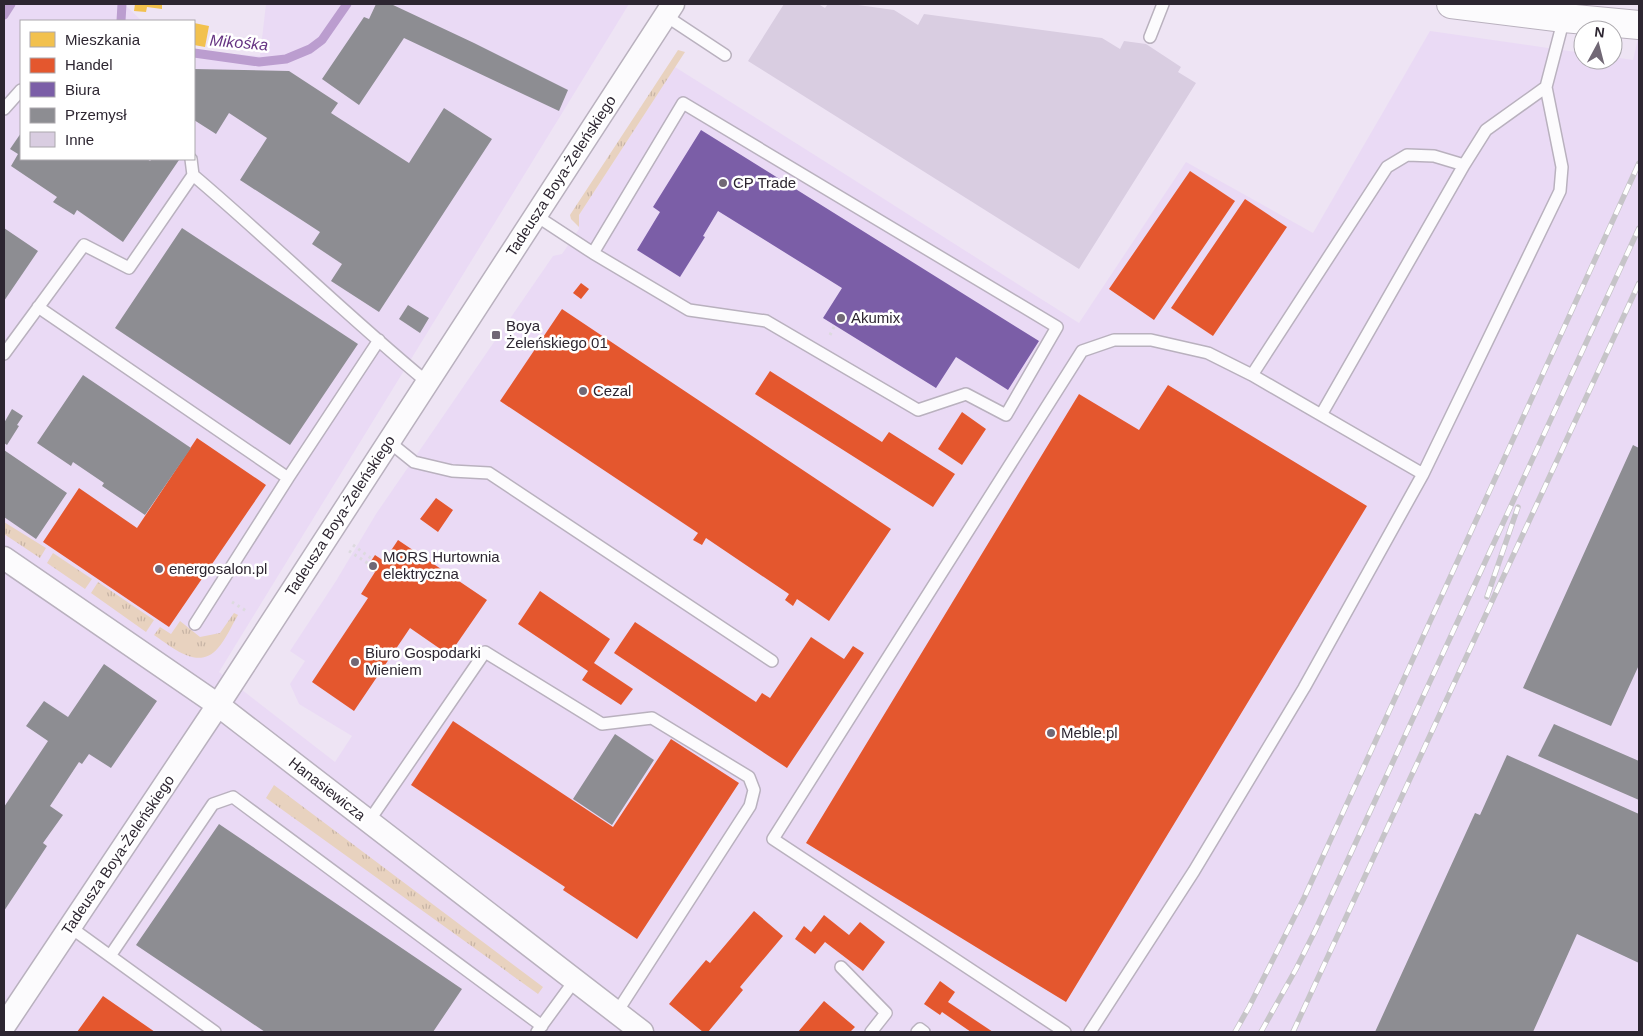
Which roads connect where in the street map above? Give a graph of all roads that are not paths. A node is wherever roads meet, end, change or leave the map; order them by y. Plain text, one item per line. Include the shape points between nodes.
1 (1163, 4) edge
2 (1451, 4) edge
3 (1501, 7) edge
4 (670, 10) edge
5 (1564, 18) junction
6 (1639, 25) edge
7 (1150, 37) dead end
8 (725, 55) dead end
9 (1546, 87) junction
10 (20, 91) edge
11 (4, 109) edge
12 (191, 160) edge
13 (1464, 165) junction
14 (193, 175) junction
15 (536, 215) junction
16 (593, 253) junction
17 (38, 307) junction
18 (379, 340) junction
19 (4, 354) edge
20 (1252, 375) junction
21 (427, 382) junction
22 (1321, 415) junction
23 (388, 441) junction
24 (1423, 474) junction
25 (288, 478) junction
26 (4, 558) edge
27 (195, 624) dead end
28 (772, 661) dead end
29 (218, 705) junction
30 (369, 821) junction
31 (70, 927) junction
32 (110, 956) junction
33 (842, 967) dead end
34 (575, 980) junction
35 (616, 1012) junction
36 (4, 1026) edge
37 (540, 1029) edge
38 (215, 1032) edge
39 (642, 1032) edge
40 (871, 1032) edge
41 (917, 1032) edge
42 (924, 1032) edge
43 (1064, 1032) edge
44 (1090, 1032) edge

1 - 7 lane
2 - 3 street
3 - 5 street
4 - 8 lane
4 - 15 street, Tadeusza Boya-Żeleńskiego
5 - 6 street via 1599,17
5 - 9 lane
9 - 13 lane via 1486,130
9 - 24 lane via 1562,166 1560,191
10 - 11 lane
12 - 14 lane
13 - 20 lane via 1434,156 1407,155 1387,166
13 - 22 lane
14 - 17 lane via 130,268 84,245
14 - 18 lane
15 - 16 lane
15 - 21 street, Tadeusza Boya-Żeleńskiego
16 - 16 lane via 689,310 766,321 918,410 966,394 1006,416 1057,327 683,103
17 - 19 lane
17 - 25 lane
18 - 21 lane
18 - 25 lane
20 - 22 lane
20 - 43 lane via 1208,353 1151,340 1114,340 1082,351 773,839
21 - 23 street, Tadeusza Boya-Żeleńskiego
22 - 24 lane
23 - 28 lane via 414,462 452,471 489,473
23 - 29 street, Tadeusza Boya-Żeleńskiego
24 - 44 lane via 1304,688 1194,871
25 - 27 lane
26 - 29 street, Hanasiewicza
29 - 30 street, Hanasiewicza
29 - 31 street, Tadeusza Boya-Żeleńskiego
30 - 34 street, Hanasiewicza
30 - 35 lane via 485,652 602,724 652,718 749,777 754,790 750,806
31 - 32 lane
31 - 36 street, Tadeusza Boya-Żeleńskiego
32 - 37 lane via 213,804 233,797
32 - 38 lane
33 - 40 lane via 886,1013
34 - 35 street, Hanasiewicza
34 - 37 lane
35 - 39 street, Hanasiewicza
41 - 42 lane via 920,1029

